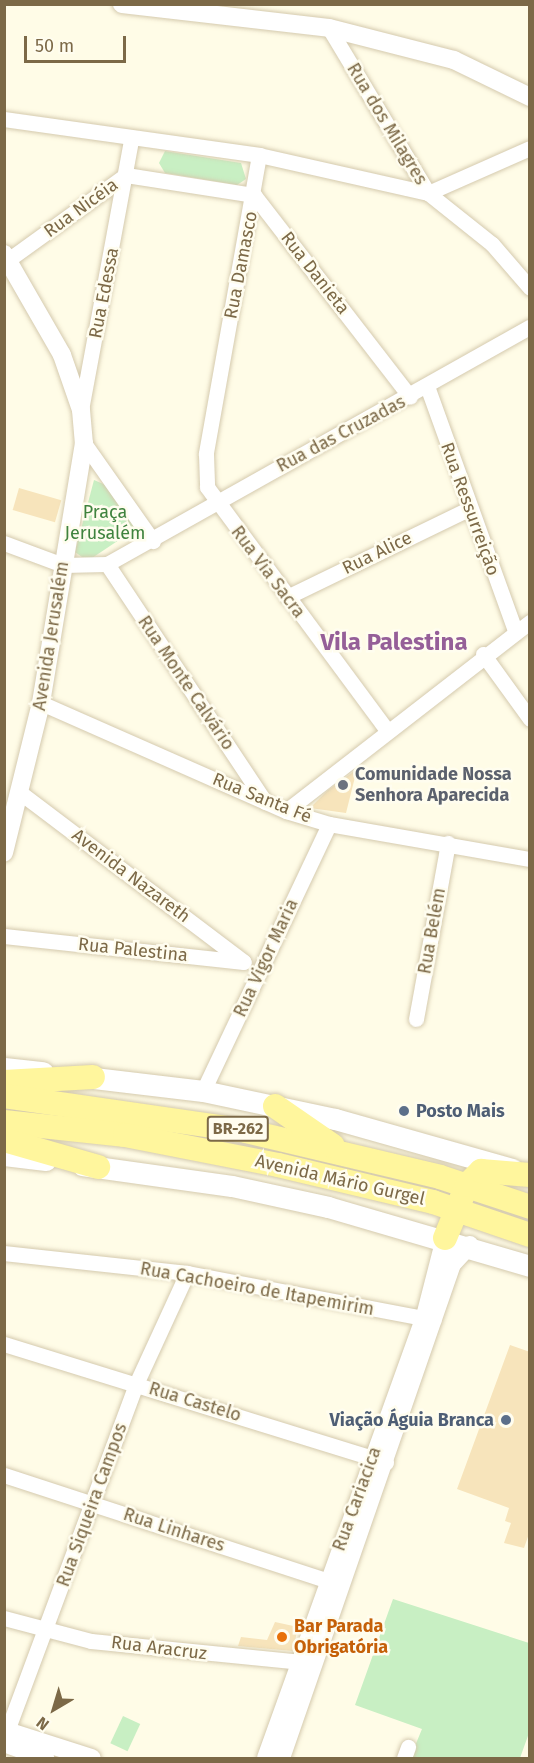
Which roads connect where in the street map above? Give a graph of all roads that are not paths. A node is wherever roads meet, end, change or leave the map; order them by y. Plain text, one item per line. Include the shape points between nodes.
1 (122, 4) edge
2 (329, 28) junction
3 (530, 97) edge
4 (4, 119) edge
5 (131, 141) junction
6 (530, 148) edge
7 (259, 155) junction
8 (126, 175) junction
9 (428, 193) junction
10 (254, 195) junction
11 (6, 257) edge
12 (530, 288) edge
13 (530, 327) edge
14 (427, 386) junction
15 (410, 397) junction
16 (81, 410) junction
17 (84, 443) junction
18 (215, 501) junction
19 (468, 509) junction
20 (153, 541) junction
21 (4, 543) edge
22 (107, 564) junction
23 (63, 565) junction
24 (287, 597) junction
25 (530, 622) edge
26 (515, 631) junction
27 (483, 654) junction
28 (41, 703) junction
29 (530, 719) edge
30 (386, 729) junction
31 (18, 791) junction
32 (265, 802) junction
33 (286, 811) junction
34 (329, 824) junction
35 (448, 843) junction
36 (4, 853) edge
37 (530, 859) edge
38 (4, 936) edge
39 (244, 962) junction
40 (262, 966) junction
41 (416, 1019) dead end
42 (4, 1068) edge
43 (93, 1077) junction
44 (4, 1082) edge
45 (203, 1091) junction
46 (4, 1096) edge
47 (275, 1106) junction
48 (4, 1122) edge
49 (4, 1140) edge
50 (345, 1154) junction
51 (4, 1155) edge
52 (98, 1167) junction
53 (530, 1175) edge
54 (467, 1185) junction
55 (530, 1207) edge
56 (456, 1210) junction
57 (530, 1234) edge
58 (445, 1238) junction
59 (470, 1245) junction
60 (4, 1253) edge
61 (530, 1266) edge
62 (187, 1273) junction
63 (430, 1320) junction
64 (4, 1344) edge
65 (136, 1384) junction
66 (378, 1459) junction
67 (4, 1475) edge
68 (92, 1503) junction
69 (335, 1584) junction
70 (4, 1618) edge
71 (46, 1631) junction
72 (308, 1663) junction
73 (5, 1736) edge
74 (45, 1758) edge
75 (92, 1758) edge
76 (266, 1758) edge
77 (280, 1758) edge

1 - 2 street
2 - 3 street via 454,60
2 - 9 street, Rua dos Milagres
4 - 5 street
5 - 7 street
5 - 8 street, Rua Nicéia
6 - 9 street
7 - 9 street
7 - 10 street, Rua Damasco
8 - 10 street
8 - 11 street, Rua Nicéia
8 - 16 street, Rua Edessa
9 - 12 street, Rua dos Milagres via 492,244
10 - 15 street, Rua Danieta
10 - 18 street, Rua Damasco via 206,454 207,487
11 - 16 street, Avenida Jerusalém via 62,355
13 - 14 street, Rua das Cruzadas
14 - 15 street, Rua das Cruzadas
14 - 19 street, Rua Ressurreição
15 - 18 street, Rua das Cruzadas
16 - 17 street, Avenida Jerusalém
17 - 20 street
17 - 23 street, Avenida Jerusalém
18 - 20 street, Rua das Cruzadas
18 - 24 street, Rua Via Sacra
19 - 24 street, Rua Alice
19 - 26 street, Rua Ressurreição
20 - 22 street, Rua das Cruzadas
21 - 23 street
22 - 23 street, Rua das Cruzadas
22 - 32 street, Rua Monte Calvário
23 - 28 street, Avenida Jerusalém
24 - 30 street, Rua Via Sacra
25 - 26 street
26 - 27 street
27 - 29 street
27 - 30 street
28 - 31 street, Avenida Jerusalém
28 - 32 street, Rua Santa Fé
30 - 33 street
31 - 36 street, Avenida Jerusalém
31 - 39 street, Avenida Nazareth
32 - 33 street, Rua Santa Fé
33 - 34 street, Rua Santa Fé
34 - 35 street, Rua Santa Fé
34 - 40 street, Rua Vigor Maria
35 - 37 street, Rua Santa Fé
35 - 41 street, Rua Belém
38 - 39 street, Rua Palestina
39 - 40 street, Rua Palestina
40 - 45 street, Rua Vigor Maria
42 - 43 main road, BR-262
43 - 44 main road
43 - 45 main road, BR-262
45 - 47 main road, BR-262
46 - 50 main road, Avenida Mário Gurgel / BR-262 via 246,1131
47 - 50 main road
47 - 53 main road, BR-262 via 450,1147
48 - 56 main road, Avenida Mário Gurgel / BR-262 via 158,1141
49 - 52 main road
50 - 54 main road, Avenida Mário Gurgel / BR-262
51 - 52 main road, Avenida Mário Gurgel
52 - 58 main road, Avenida Mário Gurgel via 231,1186
53 - 54 main road via 481,1171
54 - 55 main road, Avenida Mário Gurgel / BR-262
54 - 56 main road
56 - 57 main road, Avenida Mário Gurgel / BR-262
56 - 58 main road
58 - 59 main road, Avenida Mário Gurgel
58 - 63 street, Rua Cariacica
59 - 61 main road, Avenida Mário Gurgel
59 - 63 street, Rua Cariacica via 452,1264
60 - 62 street, Rua Cachoeiro de Itapemirim
62 - 63 street, Rua Cachoeiro de Itapemirim
62 - 65 street, Rua Siqueira Campos
63 - 66 street, Rua Cariacica
64 - 65 street, Rua Castelo
65 - 66 street, Rua Castelo
65 - 68 street, Rua Siqueira Campos
66 - 69 street, Rua Cariacica
67 - 68 street, Rua Linhares
68 - 69 street, Rua Linhares
68 - 71 street, Rua Siqueira Campos
69 - 72 street, Rua Cariacica
70 - 71 street, Rua Aracruz
71 - 72 street, Rua Aracruz
71 - 73 street, Rua Siqueira Campos
72 - 76 street, Rua Cariacica
72 - 77 street, Rua Cariacica
73 - 74 street
73 - 75 street

